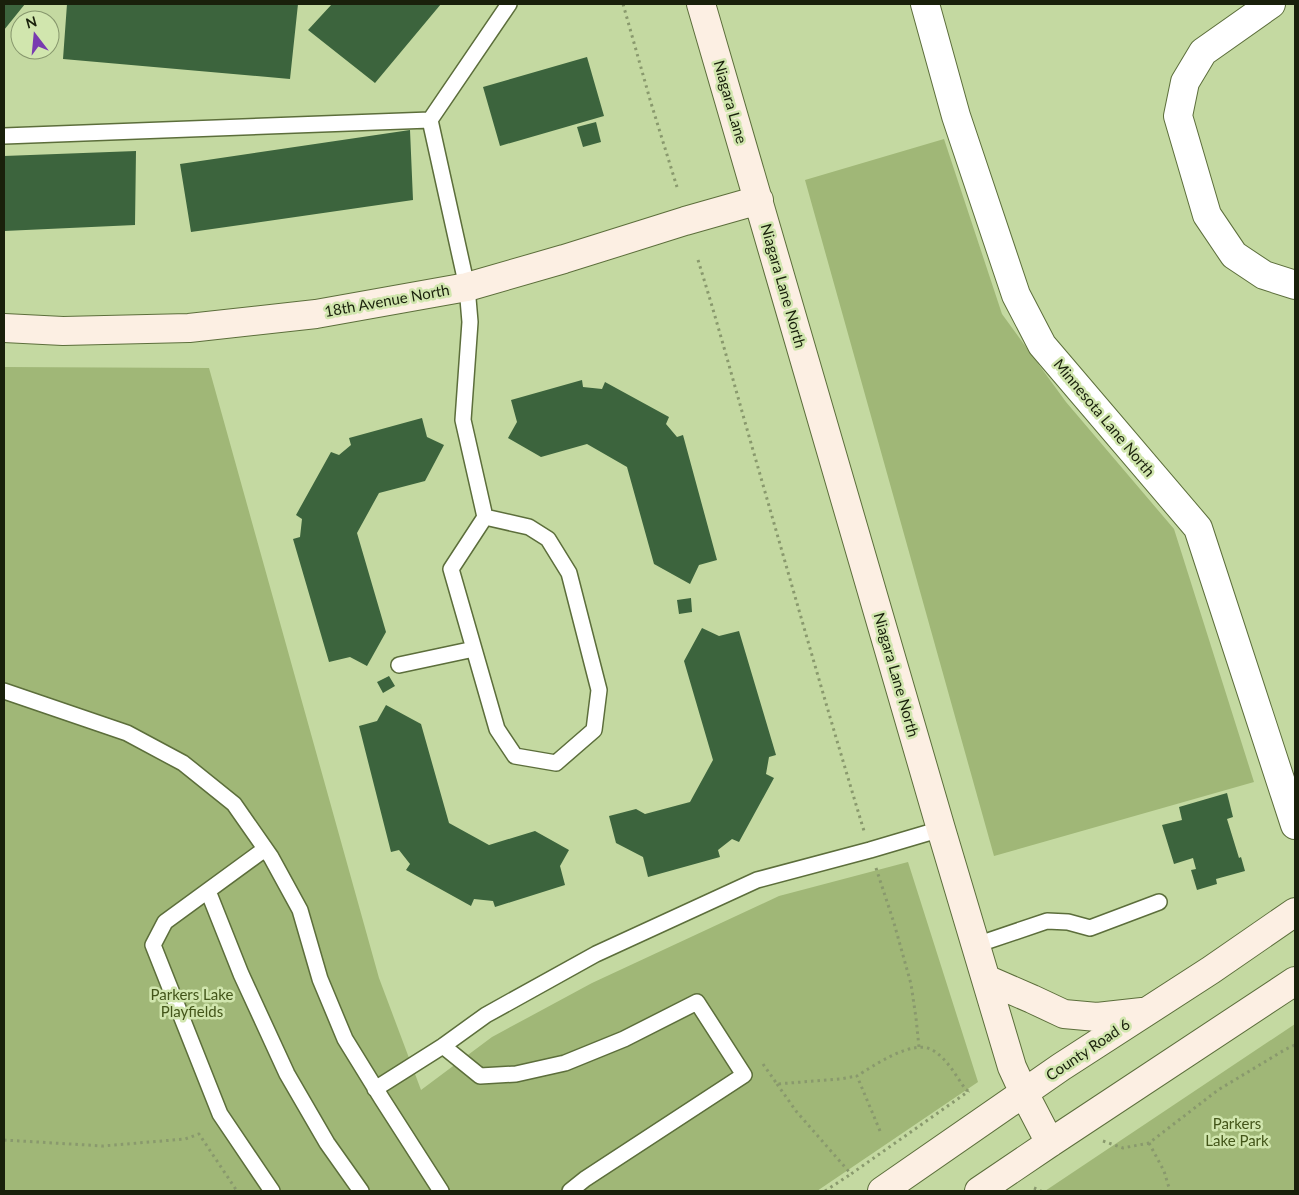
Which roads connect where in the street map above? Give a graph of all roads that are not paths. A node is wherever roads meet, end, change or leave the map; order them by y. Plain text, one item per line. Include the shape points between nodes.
1 (509, 4) edge
2 (702, 4) edge
3 (925, 4) edge
4 (1271, 4) edge
5 (430, 120) junction
6 (4, 136) edge
7 (759, 200) junction
8 (1295, 286) edge
9 (467, 287) junction
10 (4, 328) edge
11 (485, 516) junction
12 (474, 648) junction
13 (399, 665) dead end
14 (4, 691) edge
15 (1295, 825) edge
16 (941, 829) junction
17 (265, 849) junction
18 (208, 890) junction
19 (1159, 902) dead end
20 (1295, 912) edge
21 (976, 945) junction
22 (986, 979) junction
23 (1295, 981) edge
24 (1147, 1011) junction
25 (443, 1046) junction
26 (375, 1089) junction
27 (1024, 1093) junction
28 (1050, 1143) junction
29 (272, 1191) edge
30 (360, 1191) edge
31 (441, 1191) edge
32 (570, 1191) edge
33 (882, 1191) edge
34 (980, 1191) edge

1 - 5 lane
2 - 7 street, Niagara Lane
3 - 15 street, Minnesota Lane North via 956,116 1016,295 1042,345 1198,528
4 - 8 street via 1203,52 1185,82 1178,116 1206,214 1234,255 1264,275
5 - 6 lane
5 - 9 lane
7 - 9 street, 18th Avenue North
7 - 16 street, Niagara Lane North
9 - 10 street, 18th Avenue North via 316,314 189,328 64,331
9 - 11 lane via 470,322 463,420
11 - 12 lane via 451,569
11 - 12 lane via 529,527 548,539 569,573 599,690 594,730 556,763 515,756 497,729
12 - 13 lane
14 - 17 lane via 127,733 183,763 234,804
16 - 21 street, Niagara Lane North
16 - 25 lane via 757,880 596,954 486,1016
17 - 18 lane
17 - 26 lane via 300,910 320,979 345,1039
18 - 29 lane via 165,922 152,945 220,1114
18 - 30 lane via 287,1074 327,1143
19 - 21 lane via 1090,928 1068,922 1046,922
20 - 24 street, County Road 6
21 - 22 street, Niagara Lane North
22 - 24 street via 1064,1014 1097,1017
22 - 27 street, Niagara Lane North via 1012,1067
23 - 28 street
24 - 27 street, County Road 6
25 - 26 lane
25 - 32 lane via 480,1076 516,1074 565,1063 624,1039 697,1002 744,1076
26 - 31 lane
27 - 28 street, Niagara Lane North
27 - 33 street, County Road 6
28 - 34 street

